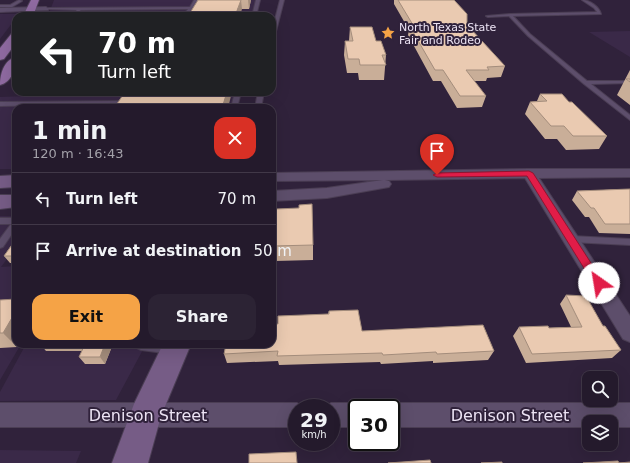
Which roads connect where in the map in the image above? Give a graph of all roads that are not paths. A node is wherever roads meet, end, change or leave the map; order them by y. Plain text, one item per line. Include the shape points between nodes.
1 (35, 0) edge
2 (196, 0) edge
3 (258, 0) edge
4 (282, 0) edge
5 (584, 0) edge
6 (14, 2) edge
7 (0, 6) edge
8 (46, 8) edge
9 (80, 8) junction
10 (190, 8) junction
11 (0, 10) edge
12 (19, 12) edge
13 (29, 12) edge
14 (32, 12) edge
15 (75, 12) edge
16 (188, 12) edge
17 (255, 12) edge
18 (510, 15) junction
19 (488, 16) dead end
20 (276, 23) edge
21 (12, 40) edge
22 (0, 56) edge
23 (12, 67) edge
24 (0, 81) edge
25 (630, 82) edge
26 (586, 83) junction
27 (0, 104) edge
28 (120, 104) edge
29 (630, 118) edge
30 (529, 173) junction
31 (630, 173) edge
32 (437, 175) junction
33 (276, 177) edge
34 (12, 181) edge
35 (0, 182) edge
36 (276, 196) edge
37 (12, 201) edge
38 (0, 202) edge
39 (0, 221) edge
40 (12, 221) edge
41 (12, 227) edge
42 (571, 239) junction
43 (630, 242) edge
44 (0, 245) edge
45 (630, 333) edge
46 (176, 348) edge
47 (0, 415) edge
48 (145, 415) junction
49 (288, 415) edge
50 (400, 415) edge
51 (630, 415) edge
52 (130, 463) edge

1 - 13 main road
2 - 10 lane
3 - 17 lane
4 - 20 lane
5 - 18 lane via 600,13
6 - 7 lane
8 - 9 lane
8 - 14 street
9 - 10 lane
9 - 15 lane
10 - 16 lane
11 - 12 street
18 - 19 lane
18 - 26 lane via 529,35
21 - 22 main road
23 - 24 main road
25 - 26 lane
26 - 29 lane
27 - 28 lane via 122,100
30 - 31 street
30 - 32 street
30 - 42 street
32 - 33 street
32 - 36 street via 327,193
34 - 35 street
37 - 38 street
39 - 40 lane
41 - 44 lane
42 - 43 lane
42 - 45 street
46 - 48 street
47 - 48 street, Denison Street
48 - 49 street, Denison Street
48 - 52 street
50 - 51 street, Denison Street

